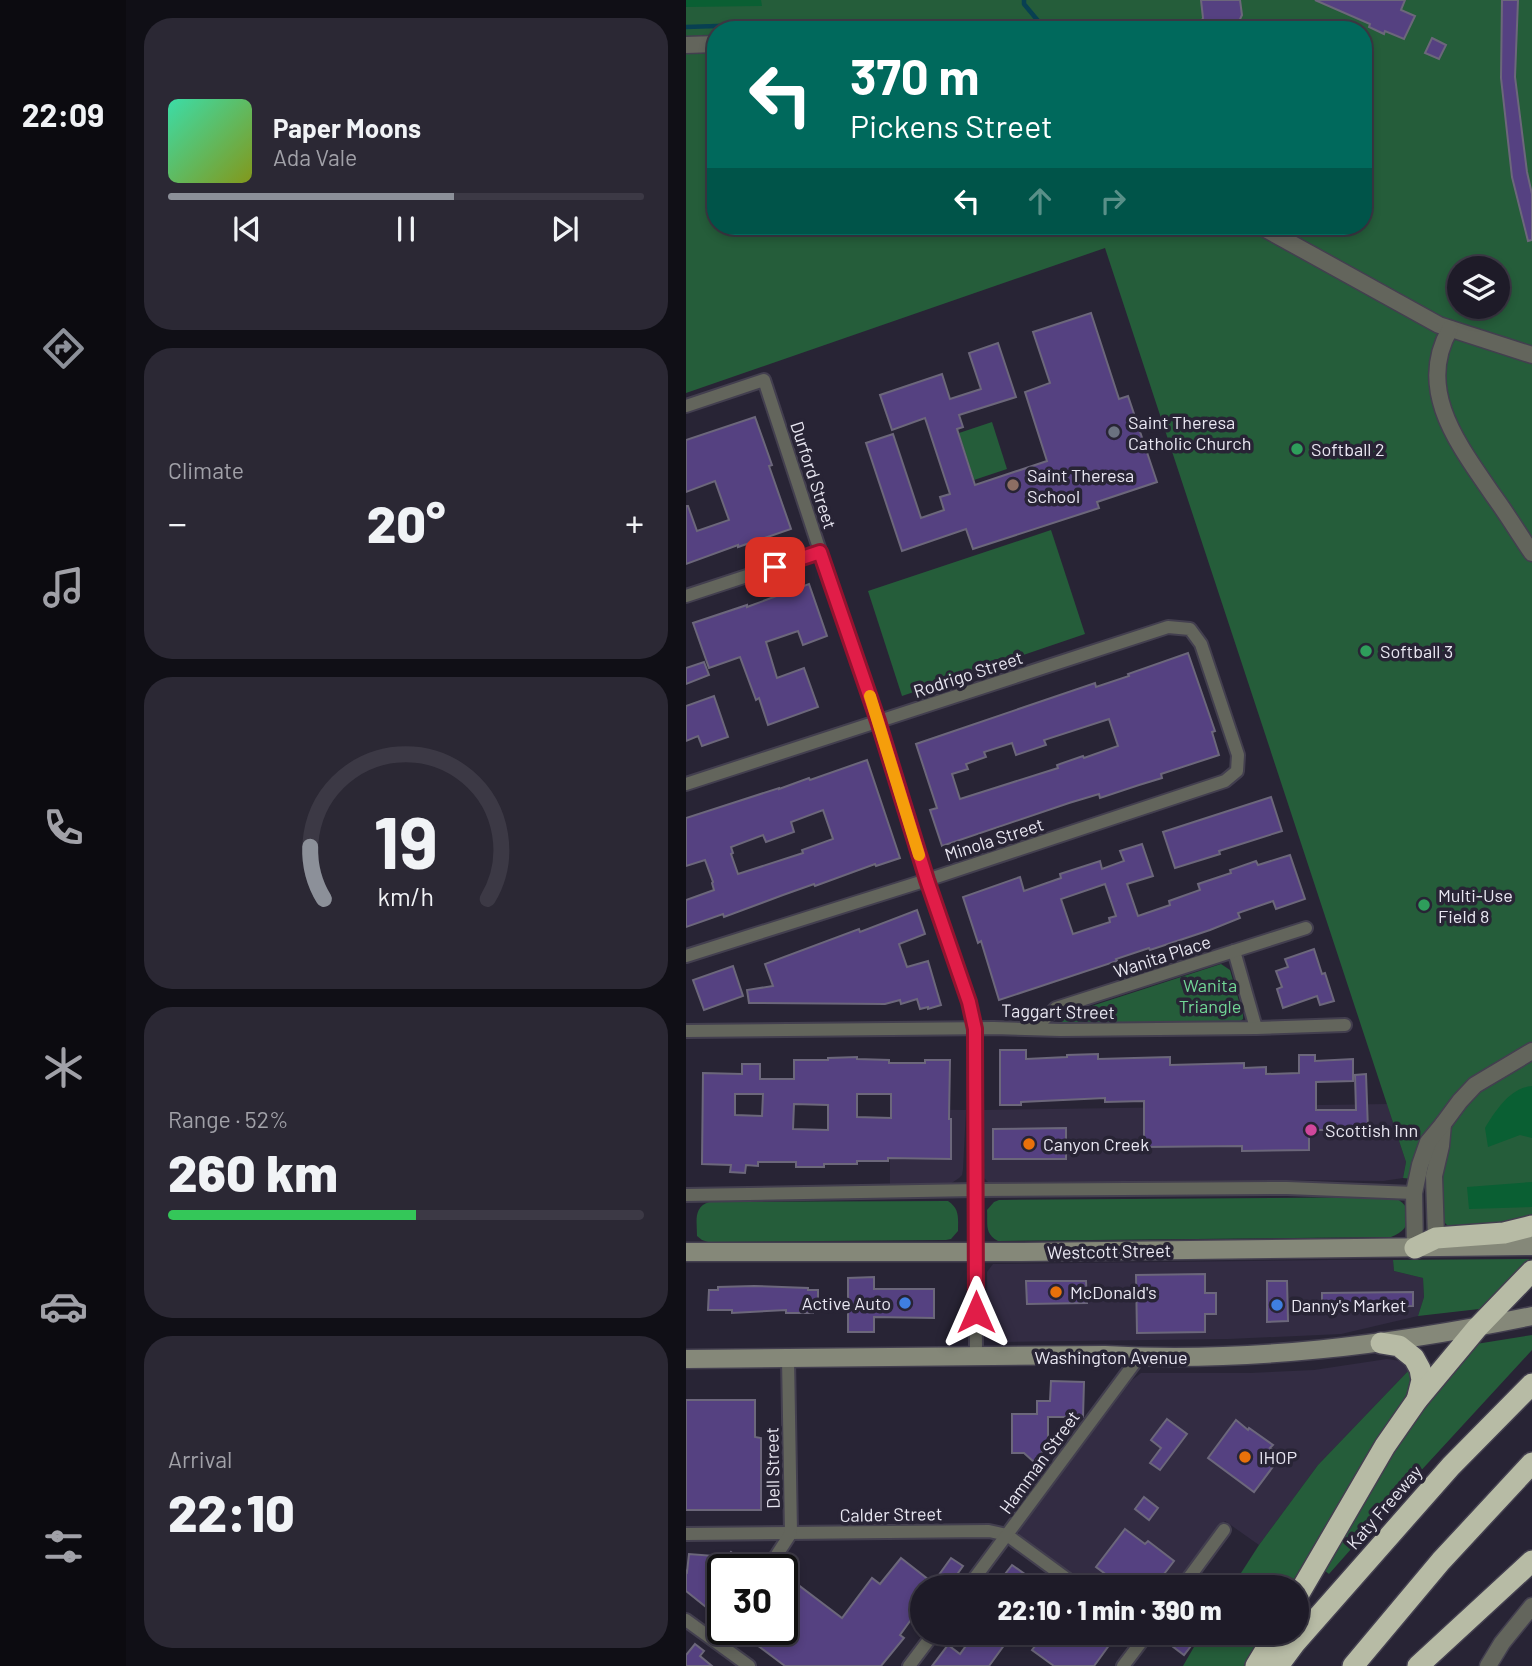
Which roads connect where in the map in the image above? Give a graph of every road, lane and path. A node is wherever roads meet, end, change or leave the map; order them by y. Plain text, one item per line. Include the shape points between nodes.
1 (707, 44) edge
2 (686, 45) edge
3 (1276, 235) edge
4 (1450, 329) junction
5 (1532, 355) edge
6 (686, 406) edge
7 (820, 552) junction
8 (1532, 553) edge
9 (686, 596) edge
10 (1219, 698) joint
11 (878, 721) junction
12 (686, 783) edge
13 (927, 880) junction
14 (1306, 928) dead end
15 (1234, 951) junction
16 (686, 956) edge
17 (1345, 1025) dead end
18 (1256, 1028) junction
19 (975, 1029) junction
20 (1034, 1029) junction
21 (686, 1031) edge
22 (1532, 1051) edge
23 (1443, 1124) junction
24 (976, 1190) junction
25 (1414, 1193) junction
26 (686, 1195) edge
27 (1532, 1226) edge
28 (1436, 1238) junction
29 (1532, 1246) edge
30 (1415, 1248) junction
31 (686, 1252) edge
32 (976, 1252) junction
33 (1532, 1271) edge
34 (1532, 1316) edge
35 (1477, 1328) junction
36 (1381, 1343) junction
37 (976, 1356) junction
38 (1139, 1357) junction
39 (788, 1358) junction
40 (686, 1359) edge
41 (1532, 1384) edge
42 (1417, 1400) junction
43 (1532, 1463) edge
44 (1224, 1530) dead end
45 (791, 1533) junction
46 (686, 1534) edge
47 (1007, 1535) junction
48 (777, 1554) edge
49 (1532, 1561) edge
50 (977, 1575) edge
51 (1062, 1575) edge
52 (1191, 1575) edge
53 (1309, 1577) edge
54 (1532, 1606) edge
55 (686, 1620) edge
56 (707, 1635) edge
57 (720, 1645) edge
58 (925, 1645) edge
59 (1137, 1645) edge
60 (1269, 1645) edge
61 (744, 1665) edge
62 (909, 1666) edge
63 (1123, 1666) edge
64 (1256, 1666) edge
65 (1278, 1666) edge
66 (1353, 1666) edge
67 (1418, 1666) edge
68 (1488, 1666) edge

1 - 2 street
3 - 4 street
4 - 5 street
4 - 8 street via 1438,362 1444,413 1468,459
6 - 7 street, Durford Street via 764,380
7 - 9 street
7 - 11 street, Durford Street
10 - 11 street, Rodrigo Street via 1201,644 1191,629 1168,627
10 - 13 street, Minola Street via 1238,755 1237,771 1225,781
11 - 12 street, Rodrigo Street
11 - 13 street, Durford Street
13 - 16 street, Minola Street
13 - 19 street, Durford Street
14 - 15 street, Wanita Place
15 - 18 street
15 - 20 street, Wanita Place via 1056,1008
17 - 18 street, Taggart Street
18 - 20 street, Taggart Street
19 - 20 street, Taggart Street
19 - 21 street, Taggart Street
19 - 24 street, Durford Street
22 - 23 street via 1475,1085
23 - 25 street via 1428,1142
23 - 28 street via 1434,1176
24 - 25 street via 1287,1188
24 - 26 street
24 - 32 street, Durford Street
25 - 30 street
27 - 28 highway
28 - 30 highway
29 - 30 main road, Westcott Street
30 - 32 main road, Westcott Street
31 - 32 main road, Westcott Street
32 - 37 street, Durford Street
33 - 35 highway
34 - 35 main road, Washington Avenue
35 - 36 main road, Washington Avenue
35 - 42 highway
36 - 38 main road, Washington Avenue via 1297,1353
36 - 42 highway via 1399,1346 1418,1365 1422,1380
37 - 38 main road, Washington Avenue
37 - 39 main road, Washington Avenue
38 - 47 street, Hamman Street
39 - 40 main road, Washington Avenue
39 - 45 street, Dell Street
41 - 65 highway, Katy Freeway via 1451,1466
42 - 53 highway
43 - 66 highway
44 - 52 street
45 - 46 street, Calder Street
45 - 47 street, Calder Street via 989,1531
45 - 48 street, Dell Street
47 - 50 street, Hamman Street
47 - 51 street, Calder Street
49 - 67 highway
54 - 68 street
55 - 56 street
57 - 61 street
58 - 62 street
59 - 63 street
60 - 64 highway

